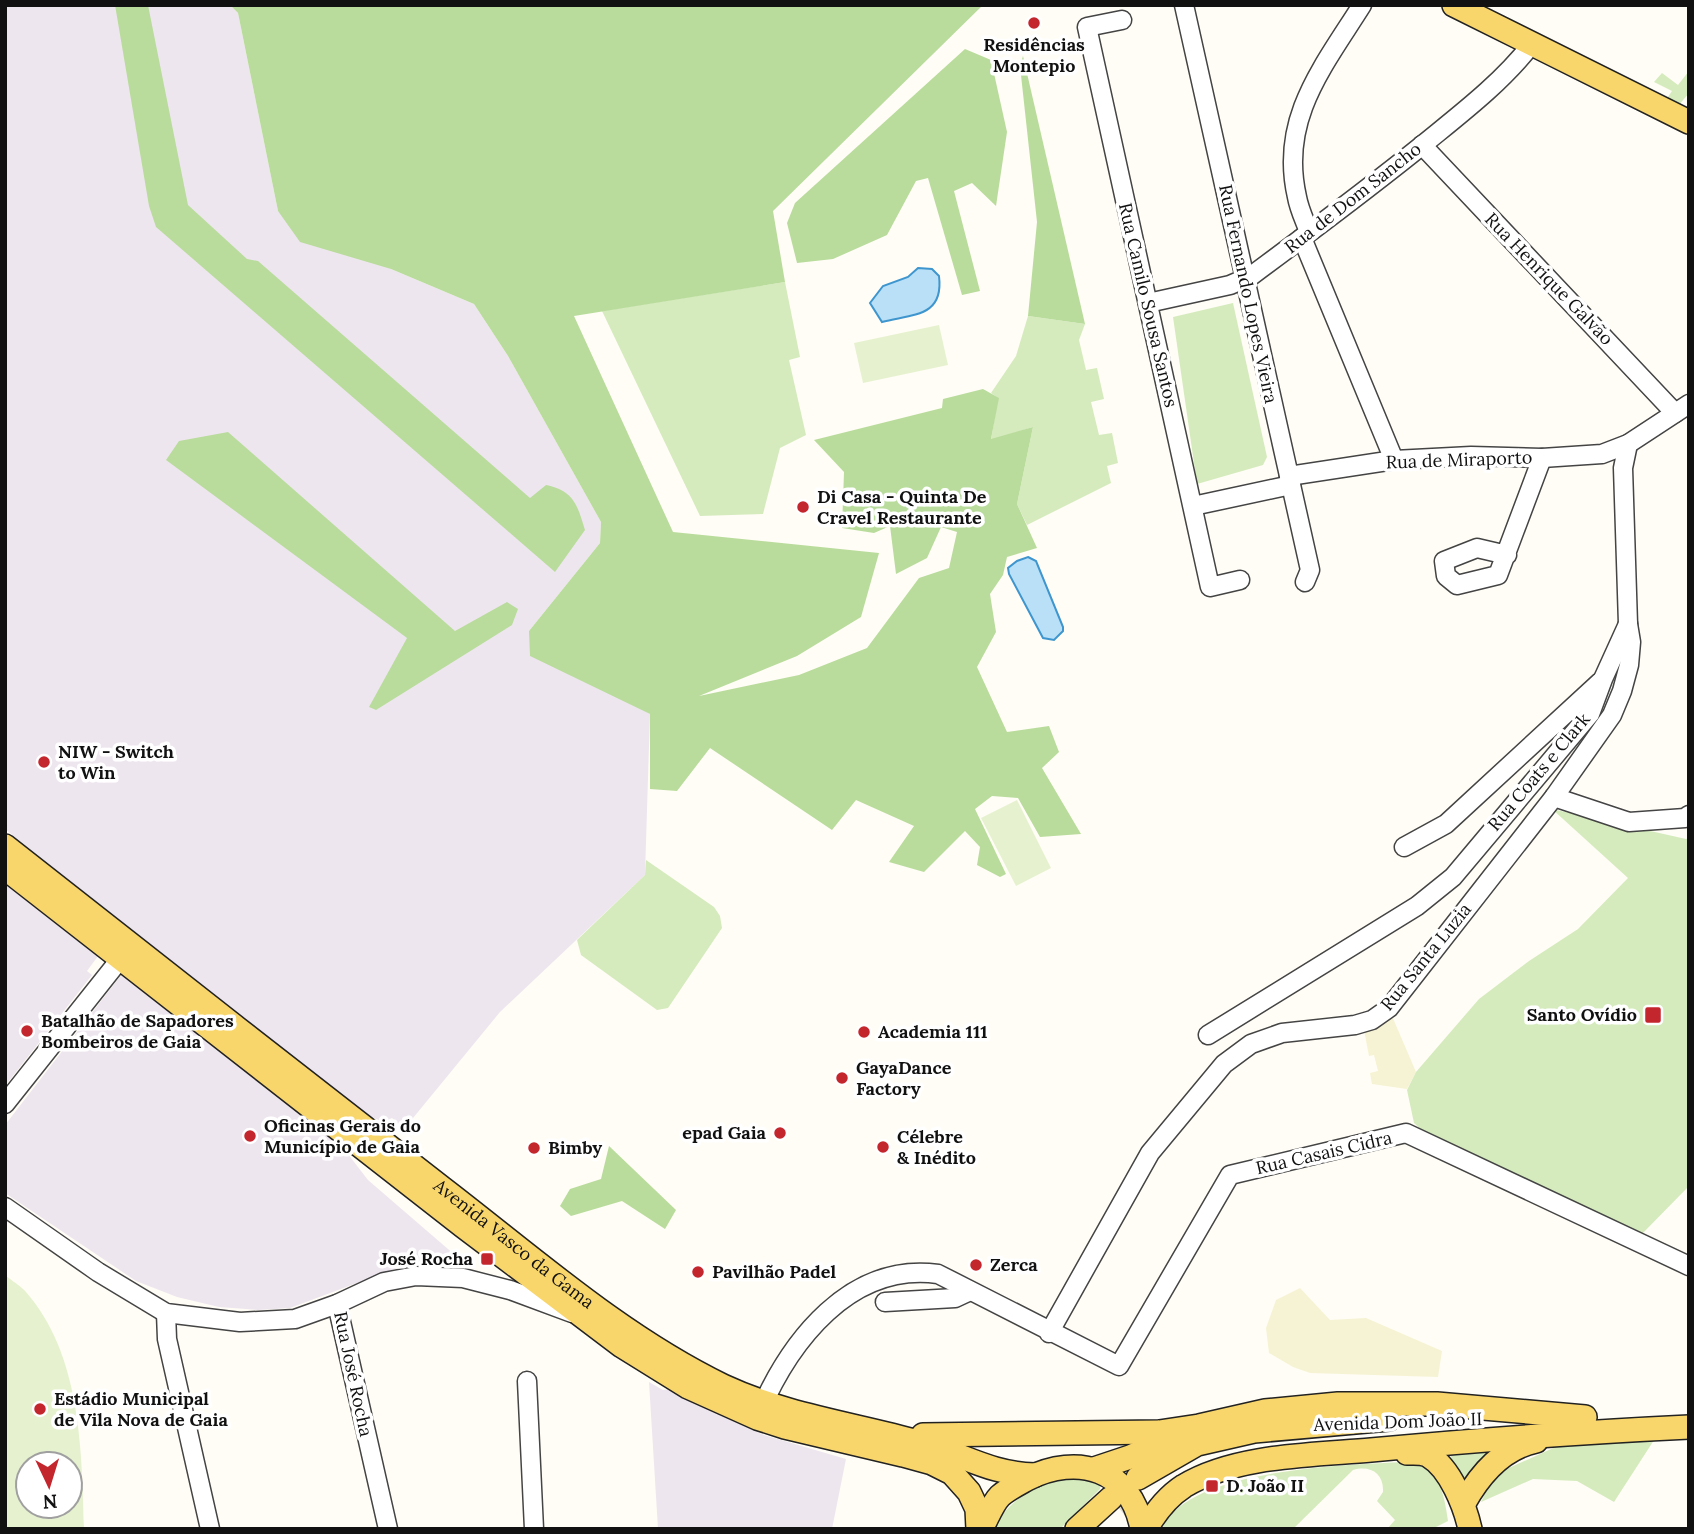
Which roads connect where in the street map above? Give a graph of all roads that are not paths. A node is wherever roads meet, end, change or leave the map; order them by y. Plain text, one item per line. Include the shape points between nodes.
1 (1184, 5) edge
2 (1363, 5) edge
3 (1454, 5) edge
4 (1122, 20) dead end
5 (1531, 45) junction
6 (1689, 122) edge
7 (1422, 145) junction
8 (1306, 235) junction
9 (1245, 279) junction
10 (1147, 303) junction
11 (1682, 409) edge
12 (1628, 444) junction
13 (1542, 458) junction
14 (1394, 460) junction
15 (1290, 480) junction
16 (1193, 506) junction
17 (1507, 555) dead end
18 (1240, 580) dead end
19 (1305, 582) dead end
20 (1628, 624) junction
21 (1603, 679) junction
22 (1554, 797) junction
23 (1689, 814) edge
24 (5, 846) edge
25 (1404, 847) dead end
26 (5, 868) edge
27 (51, 893) junction
28 (121, 958) junction
29 (1208, 1035) dead end
30 (5, 1104) edge
31 (9, 1211) edge
32 (1689, 1266) edge
33 (970, 1291) junction
34 (885, 1302) dead end
35 (337, 1304) junction
36 (166, 1313) junction
37 (582, 1316) junction
38 (1049, 1333) junction
39 (527, 1381) dead end
40 (761, 1410) junction
41 (1689, 1413) edge
42 (1585, 1424) junction
43 (1199, 1426) junction
44 (1689, 1427) edge
45 (881, 1433) junction
46 (1355, 1451) junction
47 (1094, 1469) junction
48 (1035, 1475) junction
49 (1141, 1483) tunnel mouth
50 (1464, 1503) junction
51 (210, 1529) edge
52 (388, 1529) edge
53 (534, 1529) edge
54 (980, 1529) edge
55 (1077, 1529) edge
56 (1097, 1529) edge
57 (1144, 1529) edge
58 (1470, 1529) edge

1 - 9 street, Rua Fernando Lopes Vieira
2 - 8 street via 1309,88 1298,118 1293,166
3 - 5 main road
4 - 10 street, Rua Camilo Sousa Santos via 1087,27
5 - 6 main road
5 - 7 street, Rua de Dom Sancho via 1474,104
7 - 8 street, Rua de Dom Sancho
7 - 11 street, Rua Henrique Galvão
8 - 9 street, Rua de Dom Sancho
8 - 14 street
9 - 10 street, Rua de Dom Sancho
9 - 15 street, Rua Fernando Lopes Vieira
10 - 16 street, Rua Camilo Sousa Santos
11 - 12 street
12 - 13 street, Rua de Miraporto via 1602,454
12 - 20 street, Rua Coats e Clark via 1623,468
13 - 14 street, Rua de Miraporto
13 - 17 street
14 - 15 street, Rua de Miraporto
15 - 16 street, Rua de Miraporto
15 - 19 street, Rua Fernando Lopes Vieira via 1310,570
16 - 18 street, Rua Camilo Sousa Santos via 1210,587
20 - 21 street, Rua Coats e Clark
20 - 22 street, Rua Santa Luzia via 1629,665 1612,715
21 - 25 street via 1447,824
21 - 29 street, Rua Coats e Clark via 1590,714 1453,877 1417,906
22 - 23 street via 1629,822
22 - 38 street, Rua Santa Luzia via 1389,1008 1355,1026 1282,1033 1251,1044 1224,1064 1150,1153
24 - 27 main road, Avenida Vasco da Gama
26 - 27 main road, Avenida Vasco da Gama
27 - 28 main road, Avenida Vasco da Gama
27 - 40 main road, Avenida Vasco da Gama via 594,1305
28 - 30 street
28 - 37 main road, Avenida Vasco da Gama
31 - 36 street
32 - 38 street, Rua Casais Cidra via 1406,1133 1230,1175 1119,1366
33 - 34 street via 956,1298
33 - 38 street
33 - 40 street via 938,1275 916,1271 841,1299 818,1318 777,1375
35 - 36 street via 295,1319 240,1322
35 - 37 street, Rua José Rocha via 384,1282 416,1276 463,1279 510,1290
35 - 52 street, Rua José Rocha
36 - 51 street via 167,1339
37 - 40 main road, Avenida Vasco da Gama via 688,1387
39 - 53 street
40 - 45 main road, Avenida Vasco da Gama
40 - 54 main road, Avenida Vasco da Gama via 785,1427 903,1455 952,1473 969,1492
41 - 42 main road
42 - 43 main road via 1437,1404 1338,1404 1265,1411
42 - 44 main road
42 - 46 main road
42 - 49 main road, Avenida Dom João II via 1370,1419 1254,1431 1197,1444
42 - 50 main road via 1525,1443 1504,1455 1475,1482
43 - 45 main road via 1159,1432
43 - 47 main road
45 - 48 main road, Avenida Vasco da Gama via 940,1447 988,1468
46 - 50 main road via 1426,1454 1442,1466
46 - 57 main road via 1224,1469 1184,1486 1158,1507
47 - 48 main road via 1063,1466
47 - 57 main road via 1111,1476 1128,1492
48 - 54 main road via 999,1497
50 - 58 main road
55 - 56 main road via 1115,1503

